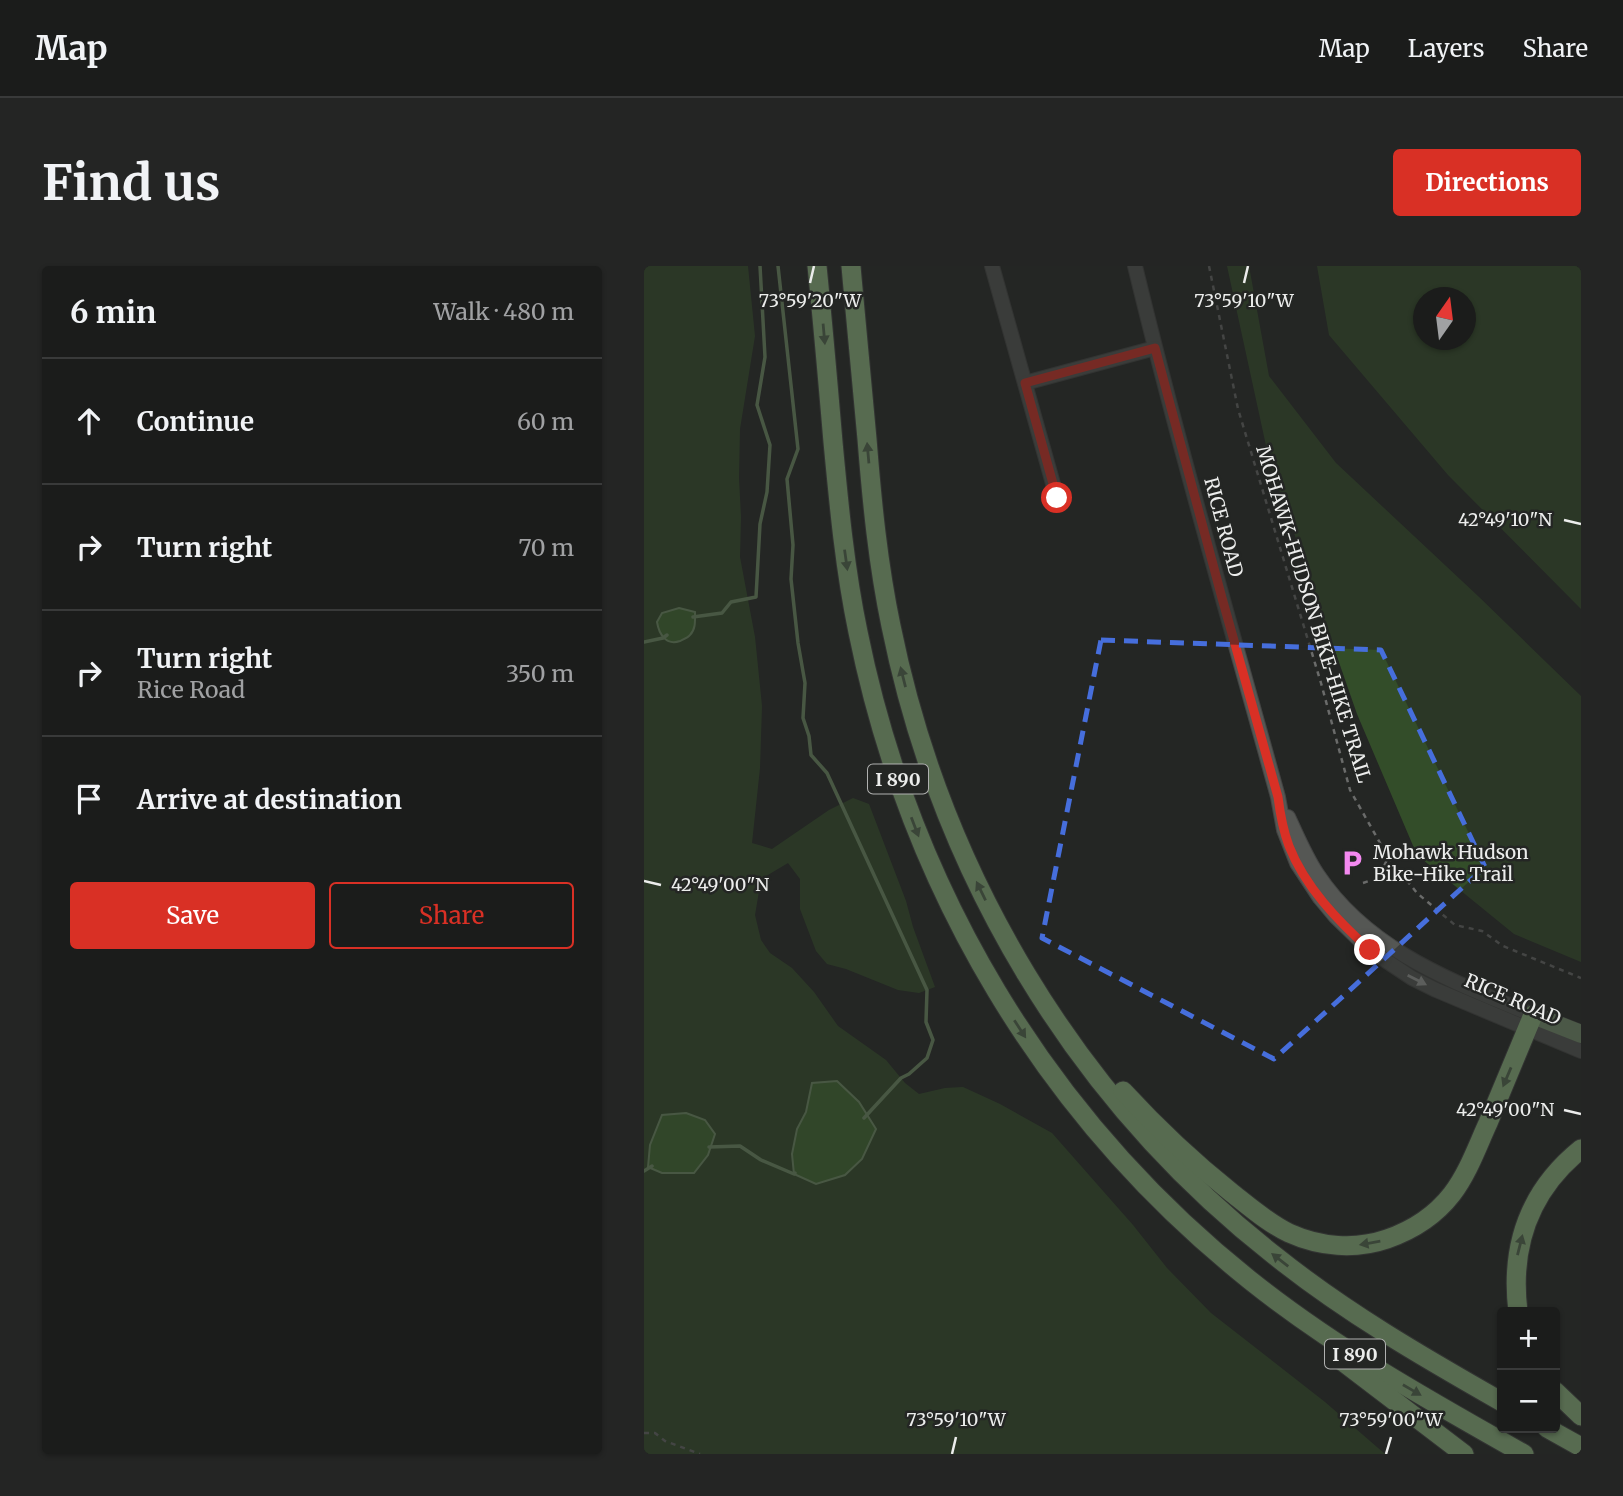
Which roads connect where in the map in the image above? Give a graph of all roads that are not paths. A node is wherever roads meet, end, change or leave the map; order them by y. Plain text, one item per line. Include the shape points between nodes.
1 (817, 266) edge
2 (851, 266) edge
3 (992, 266) edge
4 (1135, 266) edge
5 (1155, 348) junction
6 (1025, 383) junction
7 (1057, 498) dead end
8 (1012, 951) junction
9 (1530, 1021) junction
10 (1581, 1034) edge
11 (1581, 1051) edge
12 (1581, 1149) edge
13 (1198, 1236) junction
14 (1517, 1307) edge
15 (1560, 1396) edge
16 (1497, 1399) edge
17 (1581, 1416) edge
18 (1556, 1433) edge
19 (1581, 1447) edge
20 (1464, 1454) edge
21 (1524, 1454) edge

1 -> 13 highway, I 890 via 849,584 875,705 922,847 962,929 1032,1047 1115,1152
8 -> 2 highway, I 890 via 972,874 938,793 899,664 878,544
3 - 6 street
4 - 5 street, RICE ROAD
5 - 6 street
5 - 9 street, RICE ROAD via 1278,797 1317,874 1344,907 1380,939 1420,965
6 - 7 street
9 -> 8 highway via 1463,1177 1447,1200 1428,1219 1396,1236 1360,1245 1322,1244 1269,1222 1168,1138 1101,1065
16 -> 8 highway, I 890 via 1383,1332 1238,1226 1170,1162 1119,1105 1058,1025
9 - 10 main road, RICE ROAD
9 - 11 street, RICE ROAD
14 -> 12 highway via 1516,1266 1527,1219 1557,1171
13 - 20 highway via 1280,1313
13 -> 21 highway, I 890 via 1250,1281 1327,1336
15 - 17 highway
18 - 19 highway

